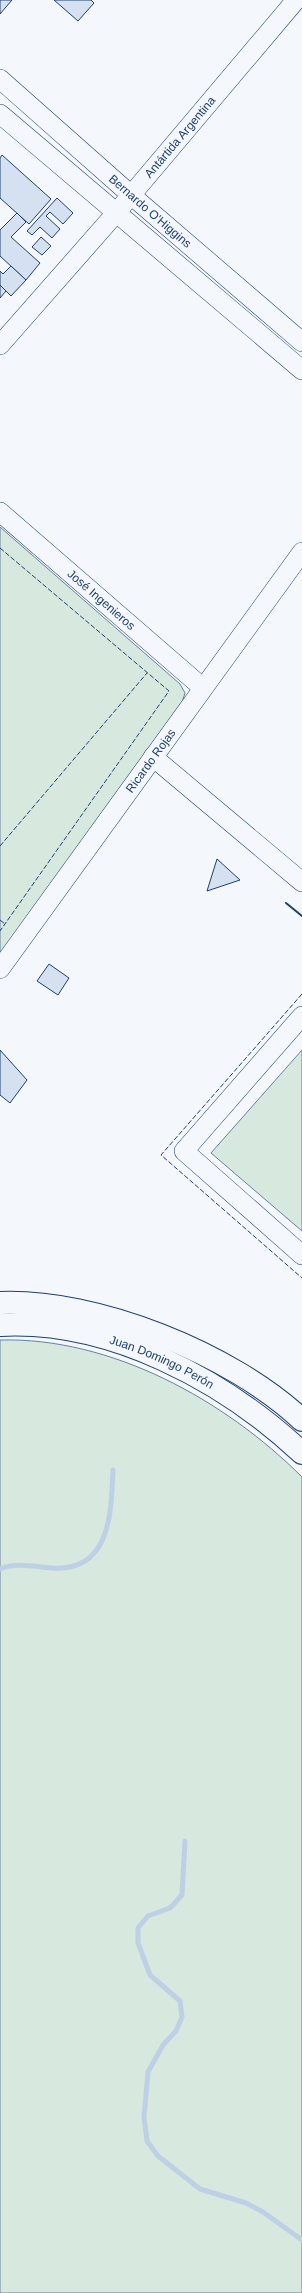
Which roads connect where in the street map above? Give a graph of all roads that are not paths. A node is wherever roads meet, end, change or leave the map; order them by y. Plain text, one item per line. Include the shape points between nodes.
1 (296, 0) edge
2 (0, 79) edge
3 (0, 114) edge
4 (131, 195) junction
5 (116, 213) junction
6 (302, 342) edge
7 (0, 346) edge
8 (302, 370) edge
9 (0, 512) edge
10 (302, 552) edge
11 (203, 688) junction
12 (153, 757) junction
13 (302, 882) edge
14 (0, 969) edge
15 (302, 1016) edge
16 (302, 1255) edge
17 (0, 1303) edge
18 (0, 1325) edge
19 (302, 1420) edge
20 (302, 1453) edge

1 - 4 street, Antártida Argentina
2 - 4 street, Bernardo O'Higgins
3 - 5 street, Bernardo O'Higgins
4 - 5 street, Antártida Argentina
4 - 6 street, Bernardo O'Higgins
5 - 7 street, Antártida Argentina
5 - 8 street, Bernardo O'Higgins
9 - 11 street, José Ingenieros
10 - 11 street, Ricardo Rojas
11 - 12 street, Ricardo Rojas
12 - 13 street
12 - 14 street, Ricardo Rojas
15 - 16 street via 184,1151
17 - 19 main road, Juan Domingo Perón via 21,1302 60,1306 100,1315 159,1335 201,1353 234,1372
18 - 20 main road, Juan Domingo Perón via 58,1328 91,1335 130,1346 174,1364 215,1386 260,1417

